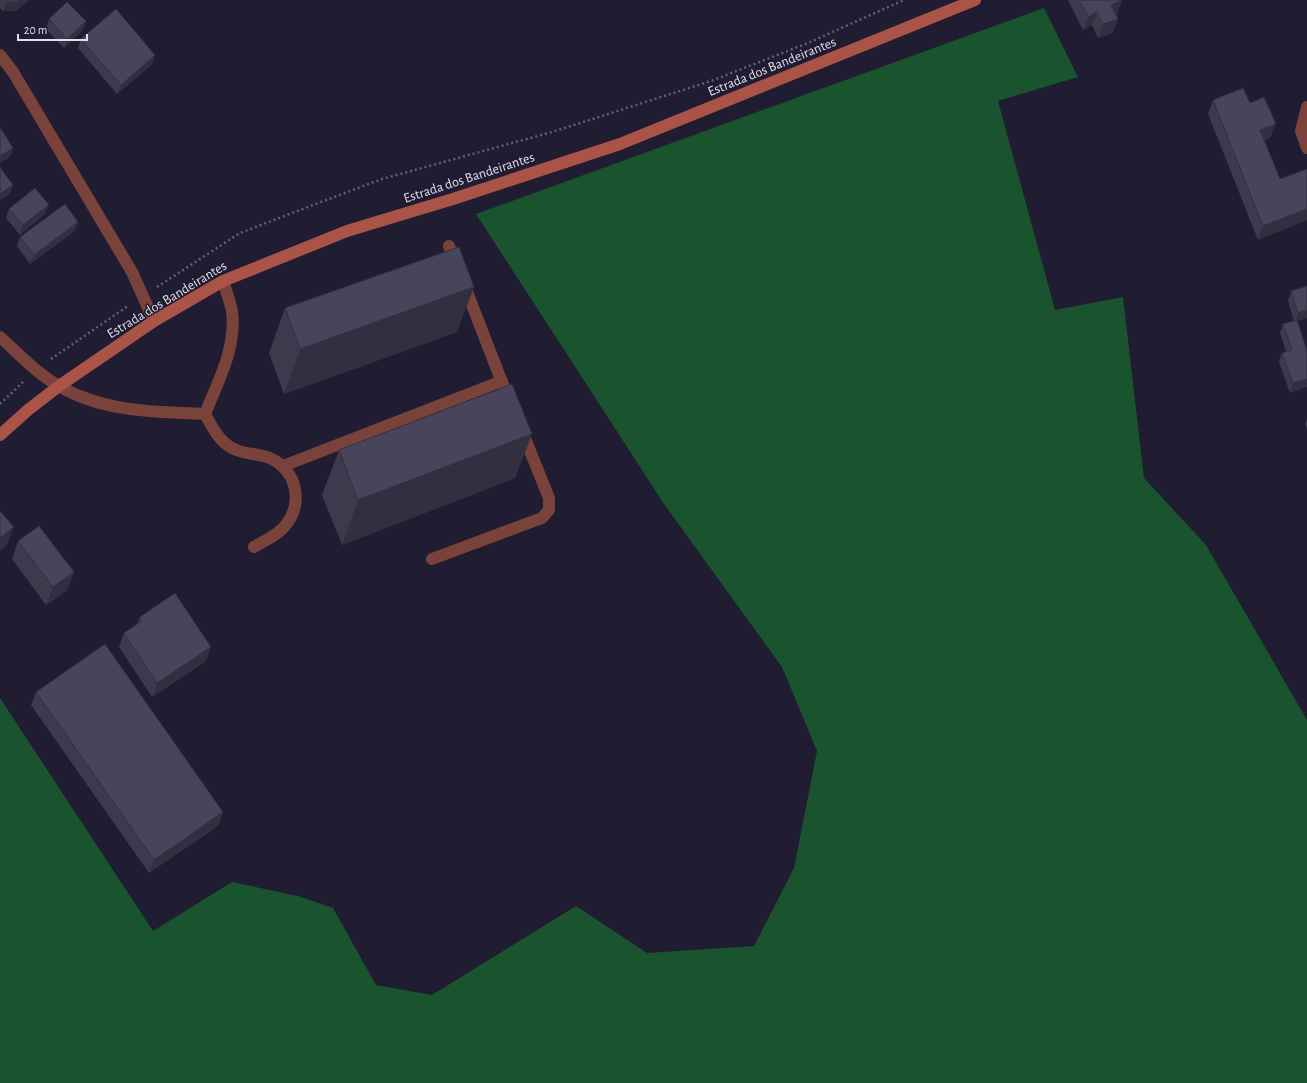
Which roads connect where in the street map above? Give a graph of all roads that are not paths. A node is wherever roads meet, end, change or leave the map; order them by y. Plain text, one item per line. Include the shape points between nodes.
1 (975, 0) edge
2 (0, 55) edge
3 (1307, 107) edge
4 (1307, 148) edge
5 (449, 246) dead end
6 (223, 281) junction
7 (154, 321) junction
8 (0, 337) edge
9 (502, 381) junction
10 (59, 386) junction
11 (205, 414) junction
12 (0, 435) edge
13 (283, 466) junction
14 (254, 547) dead end
15 (432, 559) dead end

1 - 6 main road, Estrada dos Bandeirantes via 620,144 453,199 347,230
2 - 7 street via 13,72 113,238
3 - 4 street via 1301,131
5 - 9 street
6 - 7 main road, Estrada dos Bandeirantes
6 - 11 street via 232,310 233,331 222,372
7 - 10 main road, Estrada dos Bandeirantes
8 - 10 street
9 - 13 street
9 - 15 street via 549,498 549,510 542,518
10 - 11 street via 93,402 120,408
10 - 12 main road, Estrada dos Bandeirantes
11 - 13 street via 218,436 233,449 271,458
13 - 14 street via 291,476 296,490 292,516 284,528

